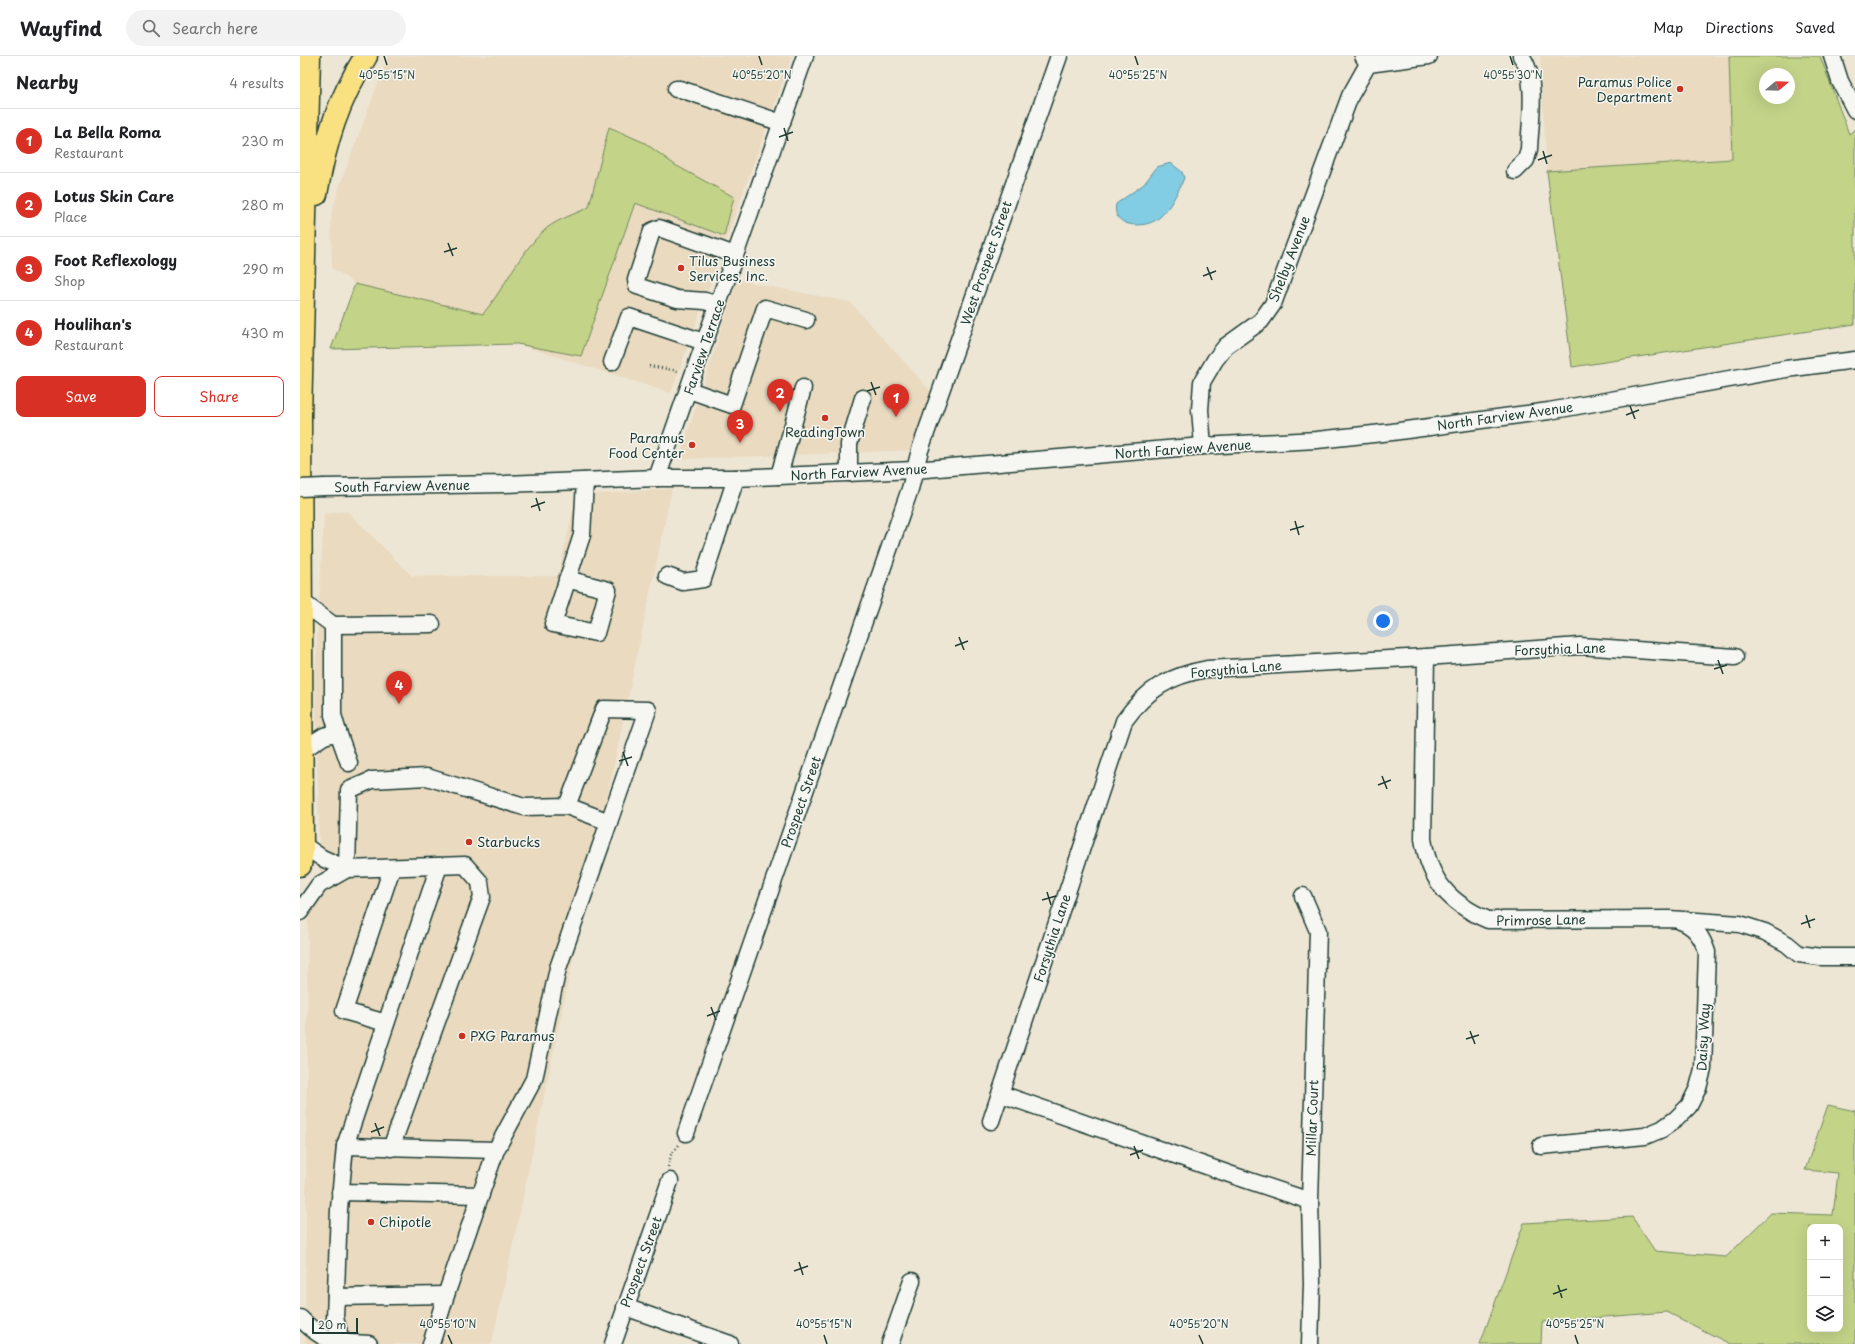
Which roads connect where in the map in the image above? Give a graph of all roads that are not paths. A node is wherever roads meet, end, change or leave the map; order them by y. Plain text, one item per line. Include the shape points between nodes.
1 (309, 56) edge
2 (366, 56) edge
3 (805, 56) edge
4 (1059, 56) edge
5 (1429, 56) edge
6 (1522, 56) edge
7 (1832, 56) edge
8 (1365, 60) edge
9 (676, 89) dead end
10 (1855, 110) edge
11 (782, 122) junction
12 (1515, 171) dead end
13 (304, 256) junction
14 (735, 256) junction
15 (718, 305) junction
16 (806, 320) dead end
17 (704, 342) junction
18 (1855, 360) edge
19 (612, 362) dead end
20 (803, 388) dead end
21 (690, 390) junction
22 (863, 398) dead end
23 (300, 418) edge
24 (1204, 446) junction
25 (914, 470) junction
26 (849, 473) junction
27 (779, 476) junction
28 (657, 478) junction
29 (736, 478) junction
30 (585, 481) junction
31 (505, 484) joint
32 (300, 488) edge
33 (667, 576) dead end
34 (567, 579) dead end
35 (301, 601) junction
36 (432, 624) dead end
37 (332, 625) junction
38 (1426, 657) junction
39 (1734, 657) dead end
40 (338, 732) junction
41 (301, 751) edge
42 (349, 763) dead end
43 (567, 806) junction
44 (609, 822) junction
45 (301, 854) edge
46 (439, 866) junction
47 (392, 868) junction
48 (347, 869) junction
49 (1303, 896) dead end
50 (300, 912) edge
51 (1674, 919) junction
52 (1855, 957) edge
53 (386, 1023) junction
54 (1001, 1094) junction
55 (991, 1121) dead end
56 (686, 1133) road end
57 (345, 1146) junction
58 (1541, 1146) dead end
59 (391, 1148) junction
60 (496, 1150) junction
61 (670, 1181) road end
62 (340, 1192) junction
63 (481, 1195) junction
64 (1310, 1201) junction
65 (912, 1281) dead end
66 (446, 1295) junction
67 (336, 1297) junction
68 (626, 1307) junction
69 (300, 1318) edge
70 (342, 1343) edge
71 (369, 1344) edge
72 (431, 1344) edge
73 (613, 1344) edge
74 (730, 1344) edge
75 (890, 1344) edge
76 (1310, 1344) edge

1 - 13 highway
2 - 13 highway via 349,86 329,133
3 - 11 street, Farview Terrace
4 - 25 street, West Prospect Street
5 - 8 street
6 - 12 street via 1530,75 1529,149 1526,160
7 - 10 street via 1840,81
8 - 24 street, Shelby Avenue via 1273,304 1261,321 1226,346 1202,382 1200,410
9 - 11 street
11 - 14 street, Farview Terrace
13 - 23 highway
14 - 15 street, Farview Terrace
14 - 15 street via 659,228 652,231 636,280 637,286 677,299 705,300
15 - 17 street, Farview Terrace
16 - 21 street via 765,308 732,405
17 - 19 street via 629,317
17 - 21 street, Farview Terrace
18 - 24 street, North Farview Avenue via 1786,369 1549,411 1392,432 1317,440
20 - 27 street
21 - 28 street, Farview Terrace
22 - 26 street via 849,444
23 - 35 highway
24 - 25 street, North Farview Avenue
25 - 26 street, North Farview Avenue
25 - 56 street, Prospect Street via 910,489
26 - 27 street, North Farview Avenue
27 - 29 street, North Farview Avenue
28 - 29 street, North Farview Avenue
28 - 30 street, North Farview Avenue
29 - 33 street via 703,579 683,582
30 - 31 street, North Farview Avenue
30 - 34 street via 582,535
31 - 32 street, South Farview Avenue, bridge
35 - 37 street
35 - 41 highway
36 - 37 street
37 - 40 street via 333,715
38 - 39 street, Forsythia Lane via 1580,646
38 - 51 street, Primrose Lane via 1423,838 1426,856 1443,890 1471,913 1488,920
38 - 54 street, Forsythia Lane via 1188,672 1170,678 1136,704 1124,721
40 - 41 street via 324,736
40 - 42 street
41 - 45 highway
43 - 44 street
43 - 44 street via 604,709 648,710
43 - 48 street via 524,807 427,777 372,780 349,790
44 - 60 street via 558,968 534,1079
45 - 48 street via 322,858
46 - 47 street
46 - 53 street
46 - 59 street via 464,865 480,882 482,897
47 - 48 street
47 - 53 street via 344,1010
48 - 50 street via 320,885
49 - 64 street, Millar Court via 1318,931
51 - 52 street, Primrose Lane via 1740,924 1764,932 1799,954
51 - 58 street, Daisy Way via 1687,923 1697,931 1704,941 1707,952 1703,1069 1698,1088 1688,1106 1662,1130 1645,1136
53 - 57 street
54 - 55 street, Forsythia Lane
54 - 64 street
57 - 59 street
57 - 62 street
59 - 60 street
60 - 63 street
61 - 68 street, Prospect Street
62 - 63 street
62 - 67 street
63 - 66 street
64 - 76 street, Millar Court
65 - 75 street
66 - 67 street
66 - 72 street
67 - 70 street via 335,1318
68 - 73 street, Prospect Street
68 - 74 street
69 - 70 street via 325,1340
70 - 71 street

